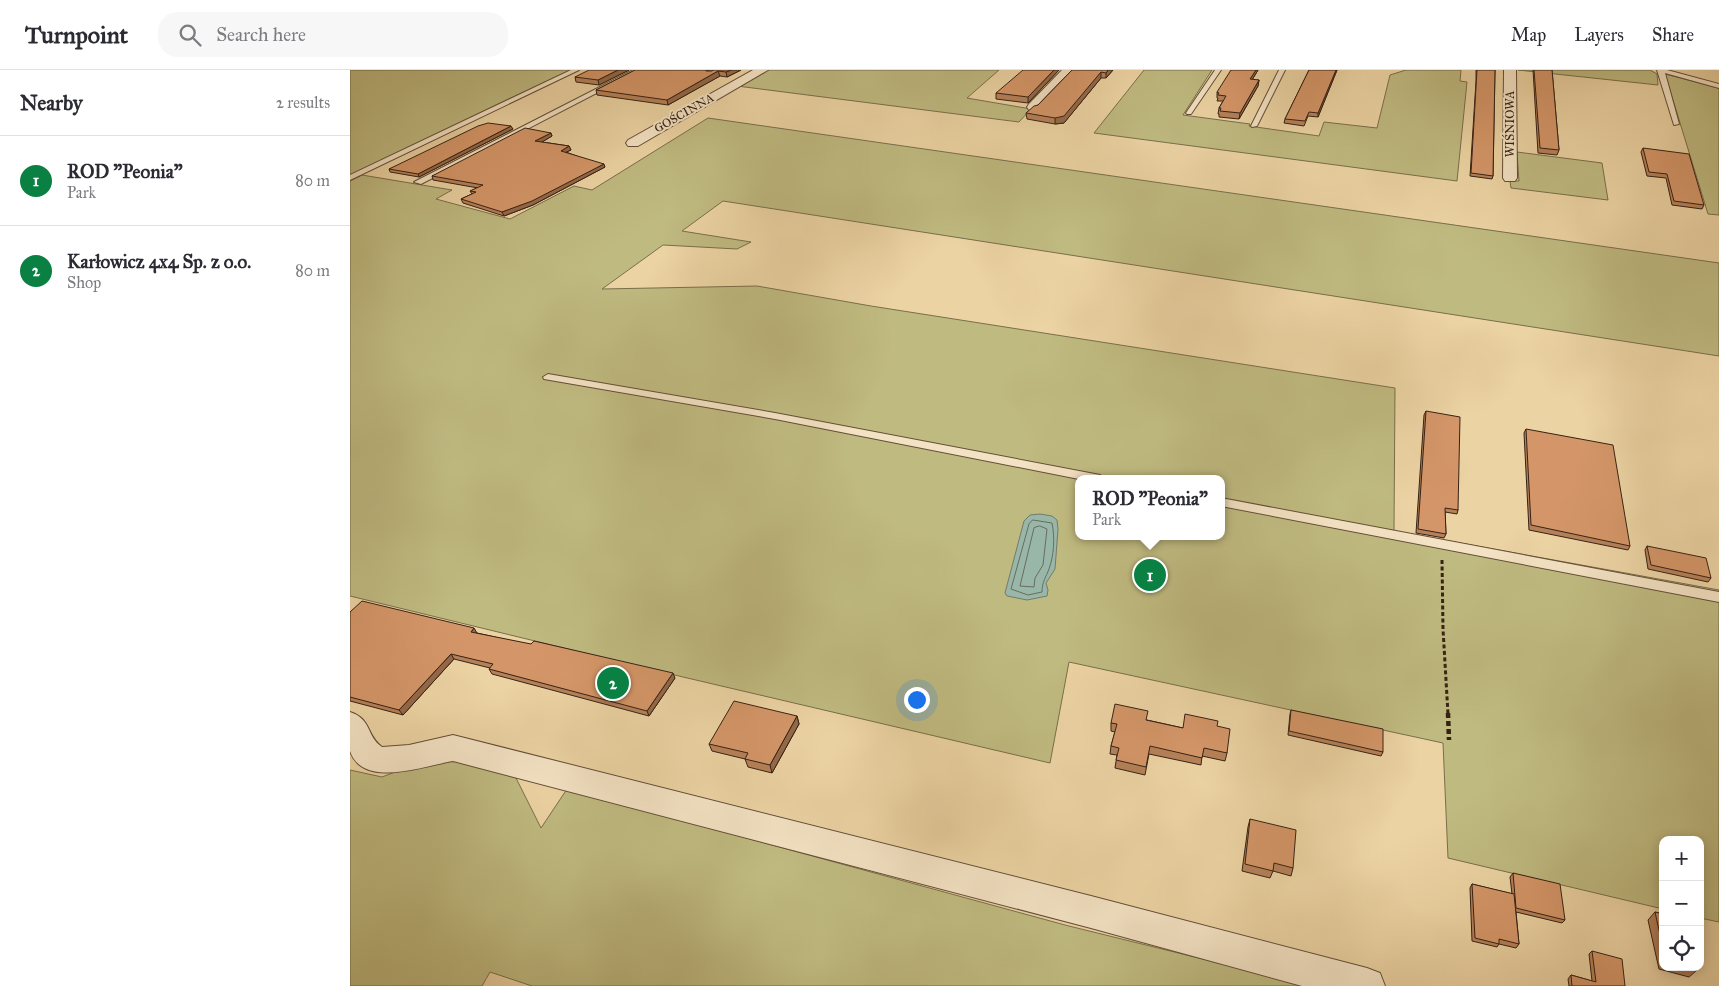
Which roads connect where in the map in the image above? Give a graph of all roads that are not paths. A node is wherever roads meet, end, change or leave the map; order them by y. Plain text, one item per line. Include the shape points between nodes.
1 (576, 70) edge
2 (638, 70) edge
3 (762, 70) edge
4 (1069, 70) edge
5 (1218, 70) edge
6 (1282, 70) edge
7 (1510, 70) edge
8 (1660, 70) edge
9 (1719, 86) edge
10 (1032, 107) edge
11 (1190, 113) dead end
12 (1676, 124) dead end
13 (1254, 126) dead end
14 (633, 142) dead end
15 (350, 178) edge
16 (1510, 178) dead end
17 (418, 182) dead end
18 (548, 377) dead end
19 (1079, 475) edge
20 (1225, 503) edge
21 (1719, 597) edge
22 (350, 724) edge
23 (1367, 986) edge

1 - 15 lane
2 - 17 lane
3 - 14 street, GOŚCINNA
4 - 10 street
5 - 11 lane
6 - 13 lane
7 - 16 street, WIŚNIOWA
8 - 9 lane
8 - 12 lane
18 - 19 lane via 774,416
20 - 21 lane
22 - 23 street via 370,756 378,759 392,760 453,748

